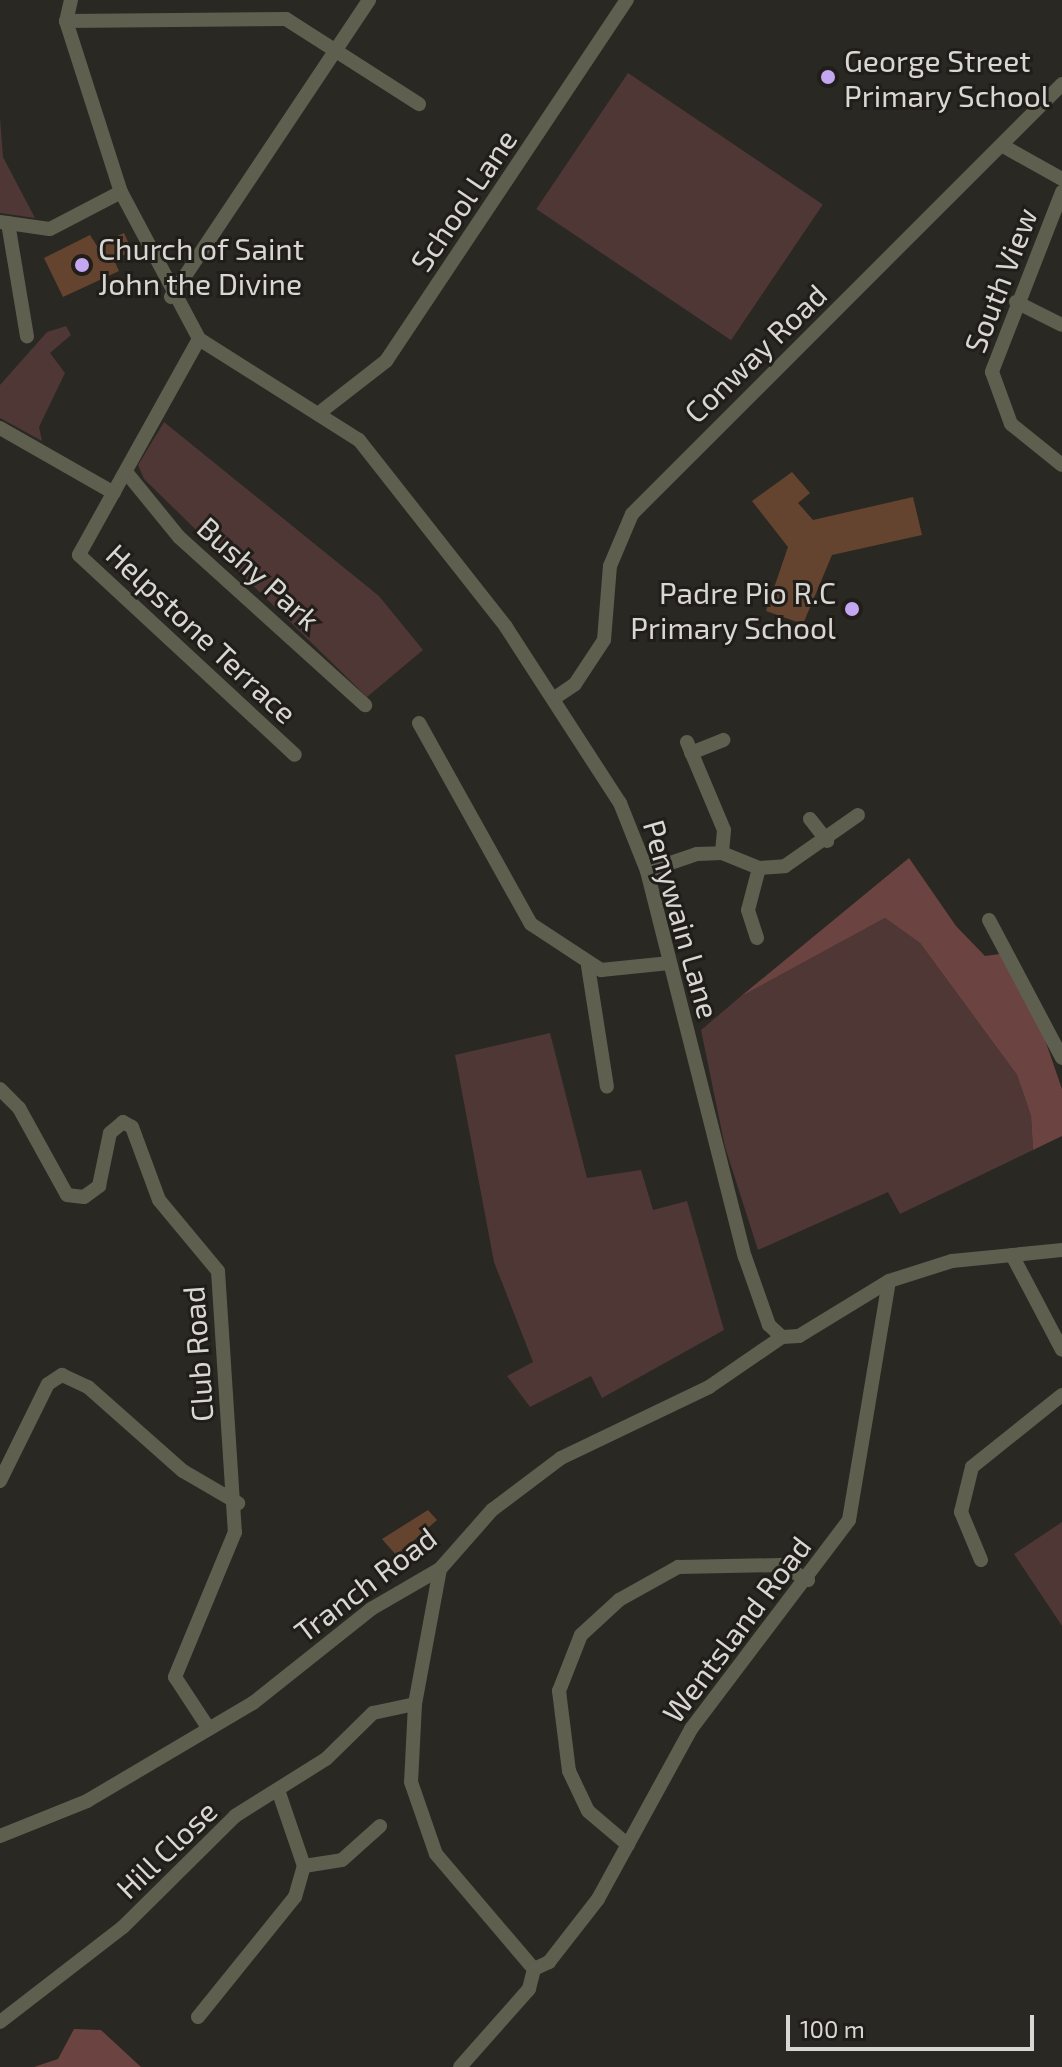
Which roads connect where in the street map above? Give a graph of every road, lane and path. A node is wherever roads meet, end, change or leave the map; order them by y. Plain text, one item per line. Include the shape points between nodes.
1 (71, 0) edge
2 (369, 0) edge
3 (627, 0) edge
4 (66, 21) junction
5 (336, 49) junction
6 (1062, 84) edge
7 (419, 104) dead end
8 (1003, 146) junction
9 (1062, 179) edge
10 (121, 192) junction
11 (1062, 192) edge
12 (4, 222) edge
13 (171, 297) junction
14 (1016, 302) junction
15 (1062, 325) edge
16 (27, 336) dead end
17 (199, 339) junction
18 (323, 410) junction
19 (0, 428) edge
20 (1062, 465) edge
21 (126, 472) junction
22 (114, 493) junction
23 (556, 697) junction
24 (365, 705) dead end
25 (419, 723) dead end
26 (723, 740) dead end
27 (295, 755) dead end
28 (858, 815) dead end
29 (810, 819) dead end
30 (827, 841) junction
31 (722, 853) junction
32 (759, 868) junction
33 (647, 871) junction
34 (989, 920) dead end
35 (757, 938) dead end
36 (670, 963) junction
37 (588, 966) junction
38 (1062, 1058) edge
39 (607, 1087) dead end
40 (0, 1089) edge
41 (1062, 1250) edge
42 (1012, 1255) junction
43 (889, 1281) junction
44 (782, 1337) junction
45 (1062, 1350) edge
46 (1062, 1395) edge
47 (0, 1481) edge
48 (238, 1503) junction
49 (981, 1560) dead end
50 (440, 1569) junction
51 (808, 1580) junction
52 (415, 1704) junction
53 (209, 1729) junction
54 (278, 1790) junction
55 (380, 1826) dead end
56 (0, 1836) edge
57 (628, 1845) junction
58 (304, 1866) junction
59 (534, 1969) junction
60 (198, 2017) dead end
61 (0, 2022) edge
62 (460, 2067) edge

1 - 4 street
2 - 5 street
3 - 18 street, School Lane via 386,361
4 - 5 street via 286,19
4 - 10 street
5 - 7 street
5 - 13 street
6 - 8 street, Conway Road
8 - 9 street
8 - 23 street, Conway Road via 632,514 610,566 604,640 575,684
10 - 12 street via 50,229
10 - 13 street
11 - 14 street, South View
12 - 16 street
13 - 17 street
14 - 15 street
14 - 20 street, South View via 993,389 1023,439
17 - 18 street, Penywain Lane
17 - 21 street, Helpstone Terrace
18 - 23 street, Penywain Lane via 392,478
19 - 22 street
21 - 22 street, Helpstone Terrace
21 - 24 street, Bushy Park via 179,537
22 - 27 street, Helpstone Terrace via 79,555
23 - 33 street, Penywain Lane via 620,803
25 - 37 street via 531,924
26 - 31 street via 689,747 724,830
28 - 30 street
29 - 30 street
30 - 32 street via 785,866
31 - 32 street
31 - 33 street
32 - 35 street via 748,910
33 - 36 street, Penywain Lane
34 - 38 street
36 - 37 street
36 - 44 street, Penywain Lane via 745,1257 769,1325
37 - 39 street
40 - 48 street, Club Road via 19,1108 67,1195 84,1197 99,1186 110,1133 123,1122 132,1127 159,1200 218,1271 227,1333 224,1414
41 - 42 street, Tranch Road
42 - 43 street, Tranch Road via 952,1261
42 - 45 street
43 - 44 street, Tranch Road via 799,1336
43 - 51 street, Wentsland Road via 849,1520
44 - 50 street, Tranch Road via 709,1387 561,1458 492,1510
46 - 49 street via 972,1467 961,1512
47 - 48 street via 48,1384 62,1375 88,1387 183,1471
48 - 53 street, Club Road via 235,1532 175,1677
50 - 52 street
50 - 53 street, Tranch Road via 371,1609
51 - 57 street, Wentsland Road via 691,1729
51 - 57 street via 781,1565 678,1567 619,1600 581,1635 559,1691 569,1771 588,1811
52 - 54 street, Hill Close via 373,1713 326,1759
52 - 59 street via 411,1782 436,1854
53 - 56 street, Tranch Road via 45,1823
54 - 58 street
54 - 61 street, Hill Close via 207,1838 123,1927
55 - 58 street via 342,1860
57 - 59 street, Wentsland Road via 598,1899 549,1962
58 - 60 street via 280,1923
59 - 62 street via 529,1989

